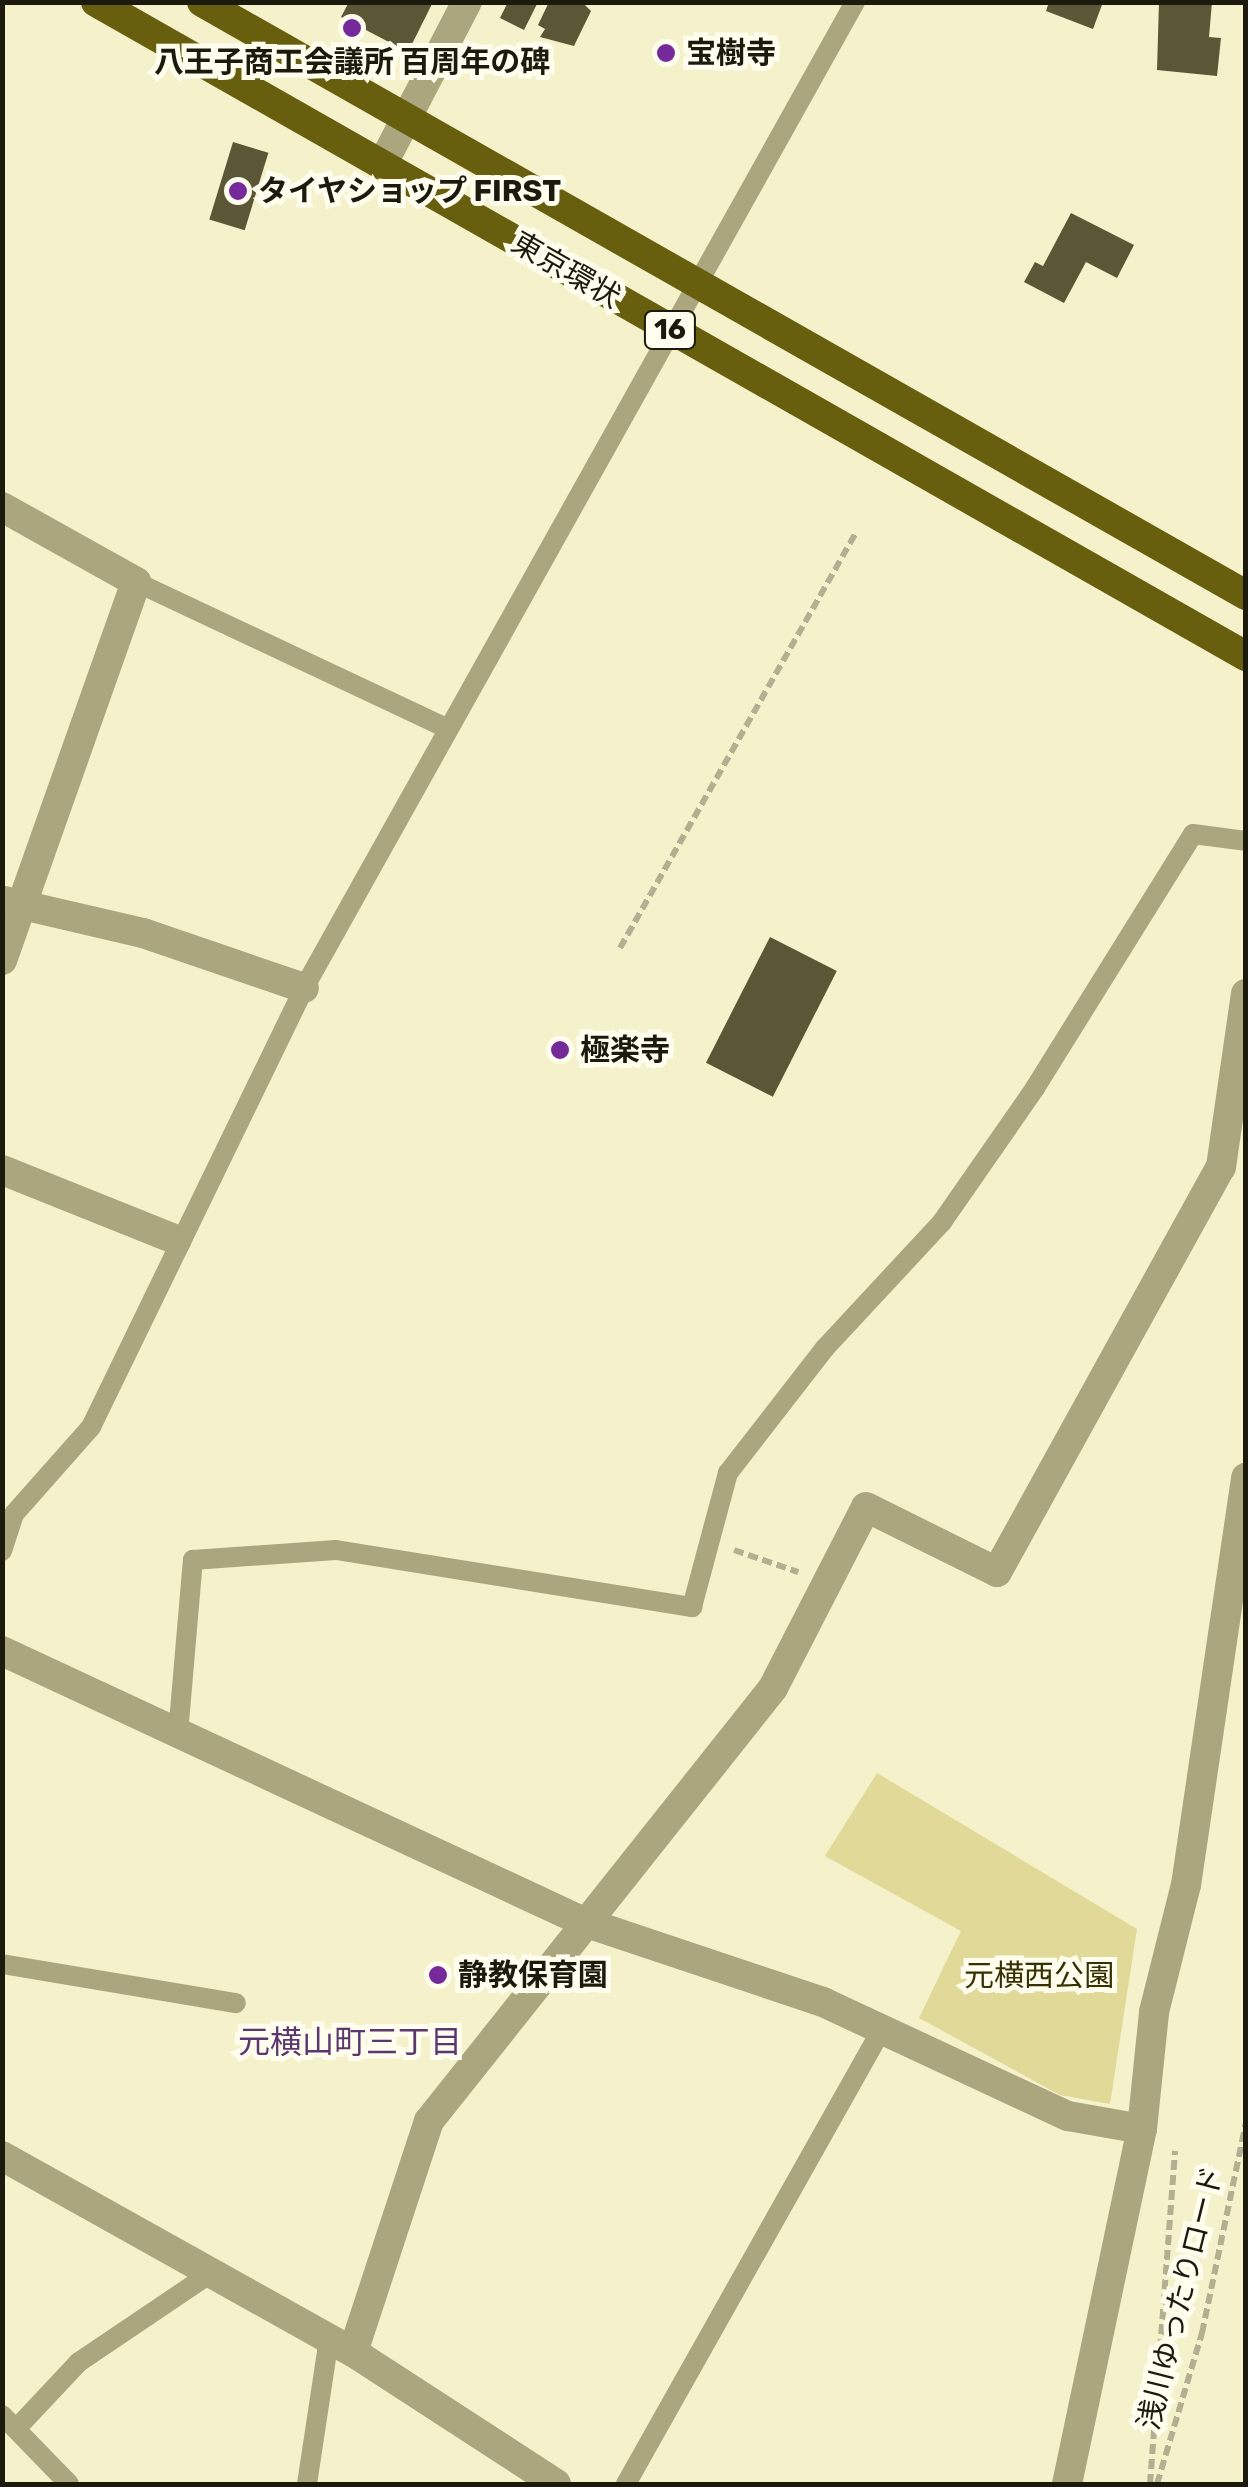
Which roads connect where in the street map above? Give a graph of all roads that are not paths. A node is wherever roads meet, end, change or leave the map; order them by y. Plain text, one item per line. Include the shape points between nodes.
1 (96, 2) edge
2 (202, 2) edge
3 (467, 2) edge
4 (855, 2) edge
5 (407, 118) junction
6 (382, 165) junction
7 (698, 285) junction
8 (674, 332) junction
9 (2, 507) edge
10 (136, 582) junction
11 (1246, 596) edge
12 (1246, 656) edge
13 (446, 728) junction
14 (1246, 841) edge
15 (12, 902) edge
16 (2, 960) edge
17 (304, 988) junction
18 (1246, 994) edge
19 (2, 1170) edge
20 (178, 1240) junction
21 (1246, 1476) edge
22 (2, 1552) edge
23 (2, 1651) edge
24 (178, 1734) junction
25 (584, 1922) junction
26 (2, 1964) edge
27 (236, 2003) dead end
28 (882, 2029) junction
29 (1142, 2129) junction
30 (2, 2156) edge
31 (212, 2273) junction
32 (341, 2346) junction
33 (9, 2422) edge
34 (69, 2484) edge
35 (307, 2484) edge
36 (556, 2484) edge
37 (626, 2484) edge
38 (1067, 2484) edge

1 - 6 highway, 東京環状 / 16
2 - 5 highway, 東京環状 / 16
3 - 5 street
4 - 7 lane
5 - 6 street
5 - 7 highway, 東京環状 / 16
6 - 8 highway, 東京環状 / 16
7 - 8 lane
7 - 11 highway, 東京環状 / 16
8 - 12 highway, 東京環状 / 16
8 - 13 lane
9 - 10 street
10 - 13 lane
10 - 15 street
13 - 17 lane
14 - 24 lane via 1193,834 1036,1088 942,1222 825,1348 728,1473 692,1608 336,1550 193,1560
15 - 16 street
15 - 17 street via 143,933
17 - 20 lane
18 - 25 street via 1221,1167 997,1572 866,1507 773,1688
19 - 20 street
20 - 22 lane via 91,1427 14,1514
21 - 29 street via 1186,1885 1154,2012
23 - 24 street
24 - 25 street
25 - 28 street via 822,2002
25 - 32 street via 429,2121
26 - 27 lane
28 - 29 street via 1068,2116
28 - 37 lane
29 - 38 street
30 - 31 street
31 - 32 street
31 - 33 lane via 79,2362
32 - 35 lane
32 - 36 street
33 - 34 lane

